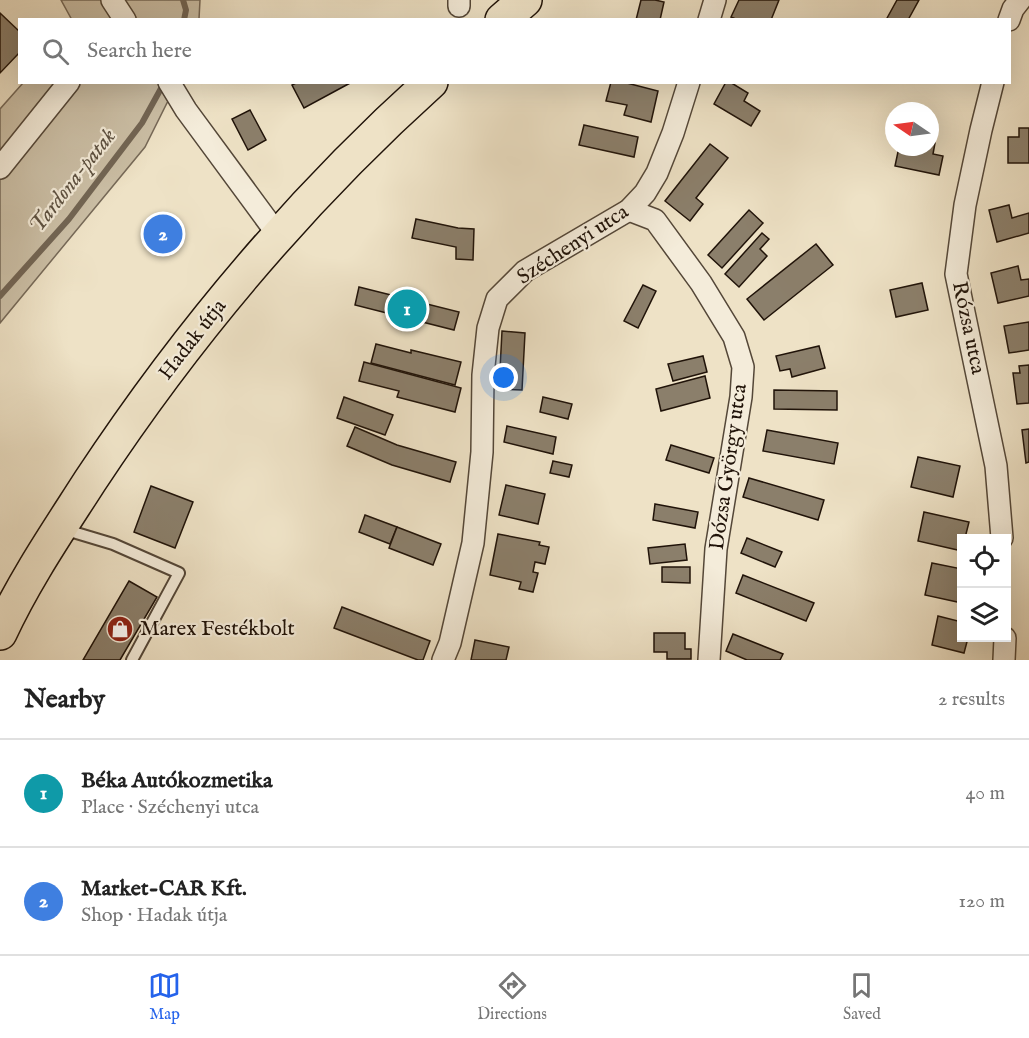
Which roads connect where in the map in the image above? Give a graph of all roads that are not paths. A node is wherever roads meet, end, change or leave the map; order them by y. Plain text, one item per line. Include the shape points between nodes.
1 (112, 0) edge
2 (525, 0) edge
3 (715, 0) edge
4 (1020, 0) edge
5 (124, 18) edge
6 (504, 18) edge
7 (710, 18) edge
8 (1010, 18) edge
9 (67, 84) edge
10 (170, 84) edge
11 (429, 84) edge
12 (688, 84) edge
13 (992, 84) edge
14 (0, 168) edge
15 (629, 210) junction
16 (278, 235) junction
17 (60, 528) junction
18 (1002, 534) edge
19 (0, 633) edge
20 (1005, 642) edge
21 (132, 660) edge
22 (443, 660) edge
23 (709, 660) edge
24 (1005, 660) edge

1 - 5 street
2 - 6 main road
3 - 7 street
4 - 8 street
9 - 14 street
10 - 16 street
11 - 16 main road, Hadak útja
12 - 15 street, Széchenyi utca via 657,173
13 - 18 street, Rózsa utca via 965,205 956,274 996,466
15 - 22 street, Széchenyi utca via 525,271 497,299 488,328 483,375 482,452 473,543
15 - 23 street, Dózsa György utca via 655,220 734,337 743,367 716,549
16 - 17 main road, Hadak útja via 192,338 123,432
17 - 19 main road, Hadak útja
17 - 21 lane via 113,544 179,573
20 - 24 street

